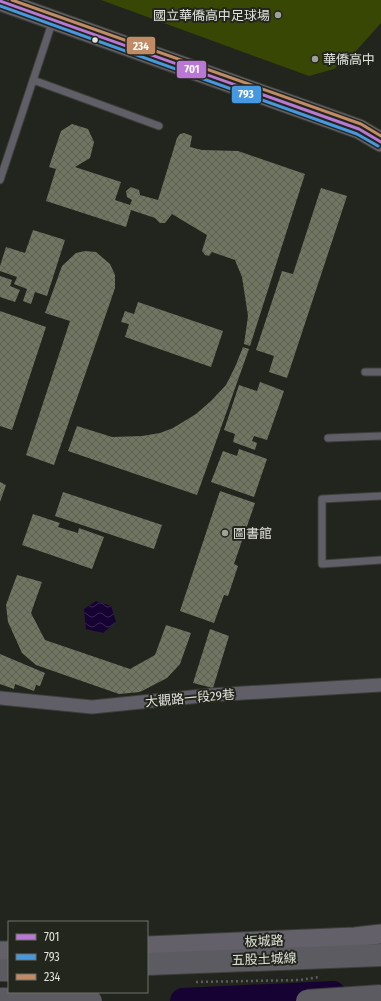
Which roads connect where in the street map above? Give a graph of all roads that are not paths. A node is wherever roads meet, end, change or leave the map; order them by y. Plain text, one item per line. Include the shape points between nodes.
1 (0, 1) edge
2 (53, 20) junction
3 (34, 80) junction
4 (159, 126) dead end
5 (381, 142) edge
6 (0, 180) edge
7 (366, 372) dead end
8 (381, 372) edge
9 (381, 436) edge
10 (328, 438) dead end
11 (381, 496) edge
12 (381, 560) edge
13 (381, 685) edge
14 (0, 698) edge
15 (381, 934) edge
16 (148, 946) edge
17 (381, 955) edge
18 (148, 964) edge
19 (381, 996) edge
20 (0, 999) edge
21 (91, 1001) edge
22 (307, 1001) edge

1 - 2 main road
2 - 3 lane
2 - 5 main road via 360,129
3 - 4 lane
3 - 6 lane
7 - 8 lane
9 - 10 lane
11 - 12 lane via 322,499 322,564
13 - 14 street, 大觀路一段29巷 via 92,707
15 - 16 main road, 板城路
17 - 18 highway, 五股土城線
19 - 22 highway, bridge
20 - 21 highway, bridge

